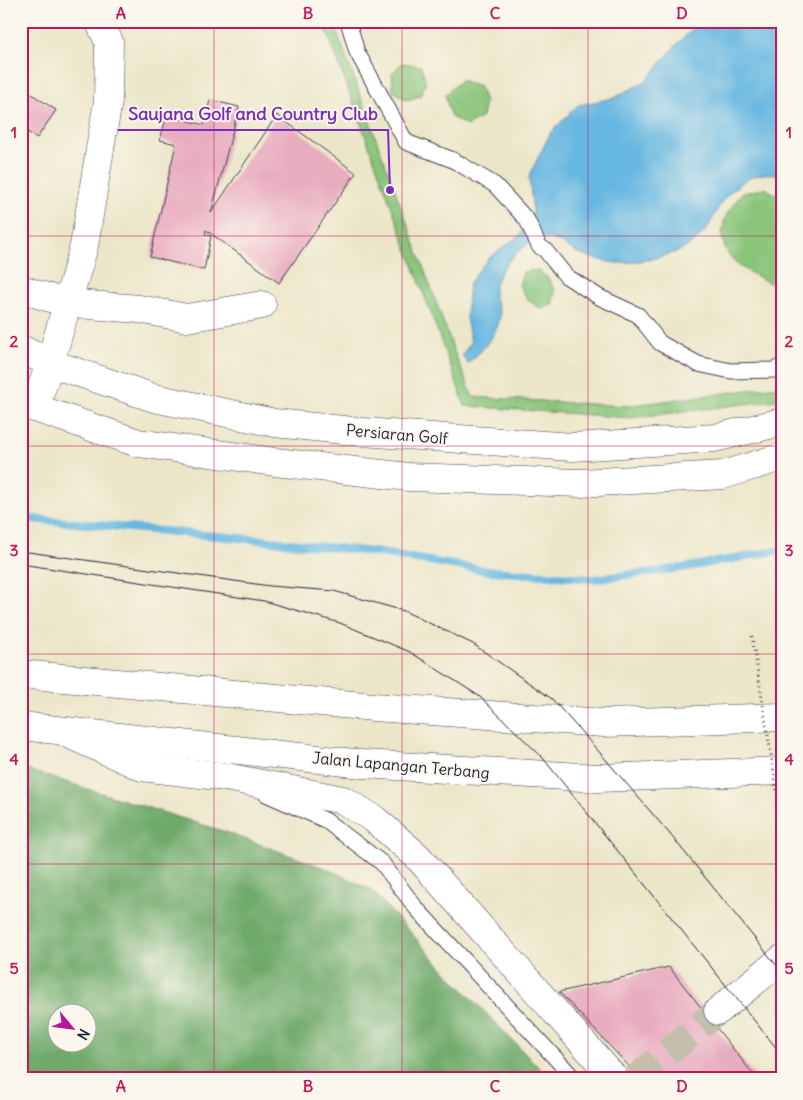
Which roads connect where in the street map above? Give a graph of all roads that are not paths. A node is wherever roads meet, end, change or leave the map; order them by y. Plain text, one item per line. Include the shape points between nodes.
1 (99, 21) edge
2 (348, 21) edge
3 (21, 289) edge
4 (66, 303) junction
5 (262, 305) dead end
6 (21, 349) edge
7 (50, 363) junction
8 (782, 366) edge
9 (28, 404) edge
10 (782, 422) edge
11 (782, 457) edge
12 (21, 674) edge
13 (782, 717) edge
14 (21, 726) edge
15 (58, 730) junction
16 (782, 770) edge
17 (226, 777) junction
18 (782, 959) edge
19 (718, 1011) tunnel mouth
20 (570, 1074) dead end
21 (615, 1079) edge

1 - 4 street via 109,42 108,101 84,246
2 - 8 lane via 357,52 406,142 453,160 495,185 527,220 539,246 566,276 638,316 660,343 698,364 730,371 774,370
3 - 4 street
4 - 5 street via 138,309 187,318
4 - 7 street
6 - 7 street, Persiaran Golf
7 - 9 street
7 - 10 street, Persiaran Golf via 154,398 275,423 408,436 573,447 715,438
9 - 11 street via 138,443 409,477 590,482 723,475
12 - 13 street via 374,707 604,723
14 - 15 street, Jalan Lapangan Terbang
15 - 16 street, Jalan Lapangan Terbang via 363,764 598,778
15 - 17 street via 142,767
17 - 20 lane via 325,820 382,864 416,908
17 - 21 street via 343,800 374,819 417,856
18 - 19 street

